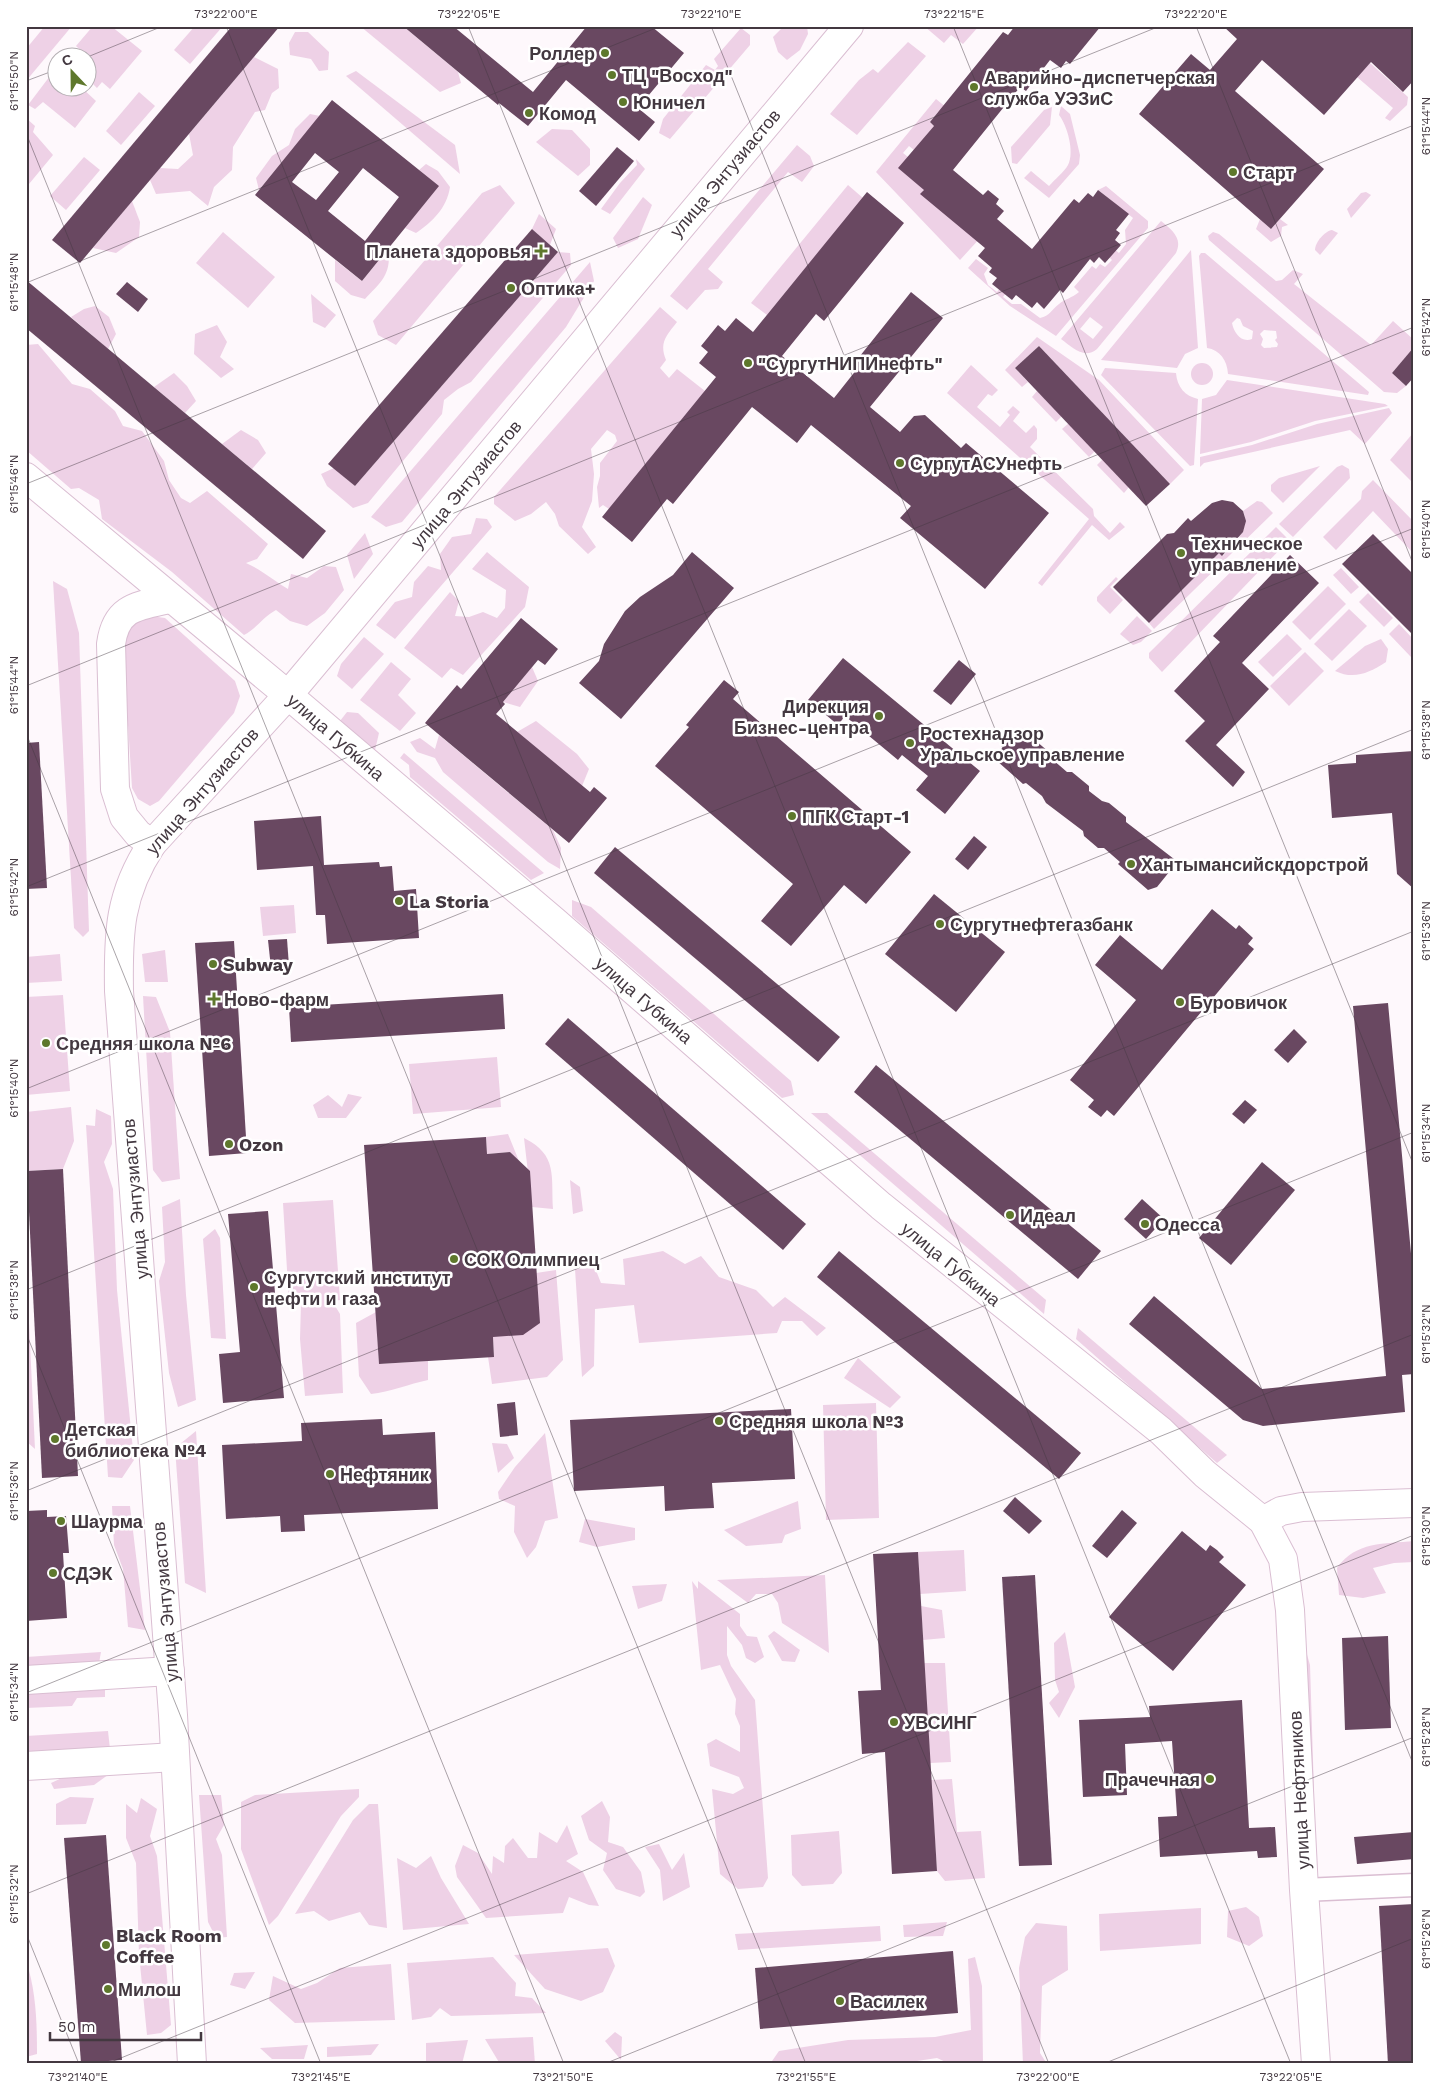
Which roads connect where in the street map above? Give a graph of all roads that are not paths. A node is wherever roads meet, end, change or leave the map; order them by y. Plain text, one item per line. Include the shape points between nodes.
1 (849, 26) edge
2 (26, 478) edge
3 (170, 599) junction
4 (288, 695) junction
5 (152, 844) junction
6 (1414, 1504) edge
7 (1263, 1521) junction
8 (170, 1671) junction
9 (26, 1680) edge
10 (175, 1757) junction
11 (26, 1766) edge
12 (1414, 1885) edge
13 (1304, 1890) junction
14 (192, 2064) edge
15 (1316, 2064) edge

1 - 4 main road, улица Энтузиастов
2 - 3 main road, улица Губкина
3 - 4 main road, улица Губкина
3 - 5 main road via 129,610 113,626 111,644 115,788 124,817 138,834
4 - 5 main road, улица Энтузиастов
4 - 7 main road, улица Губкина via 881,1206 1161,1431 1205,1474
5 - 8 main road, улица Энтузиастов via 126,893 118,948
6 - 7 main road via 1302,1507 1281,1511
7 - 13 main road, улица Нефтяников via 1283,1559 1290,1610
8 - 9 main road
8 - 10 main road, улица Энтузиастов
10 - 11 main road
10 - 14 main road, улица Энтузиастов
12 - 13 street
13 - 15 main road, улица Нефтяников

